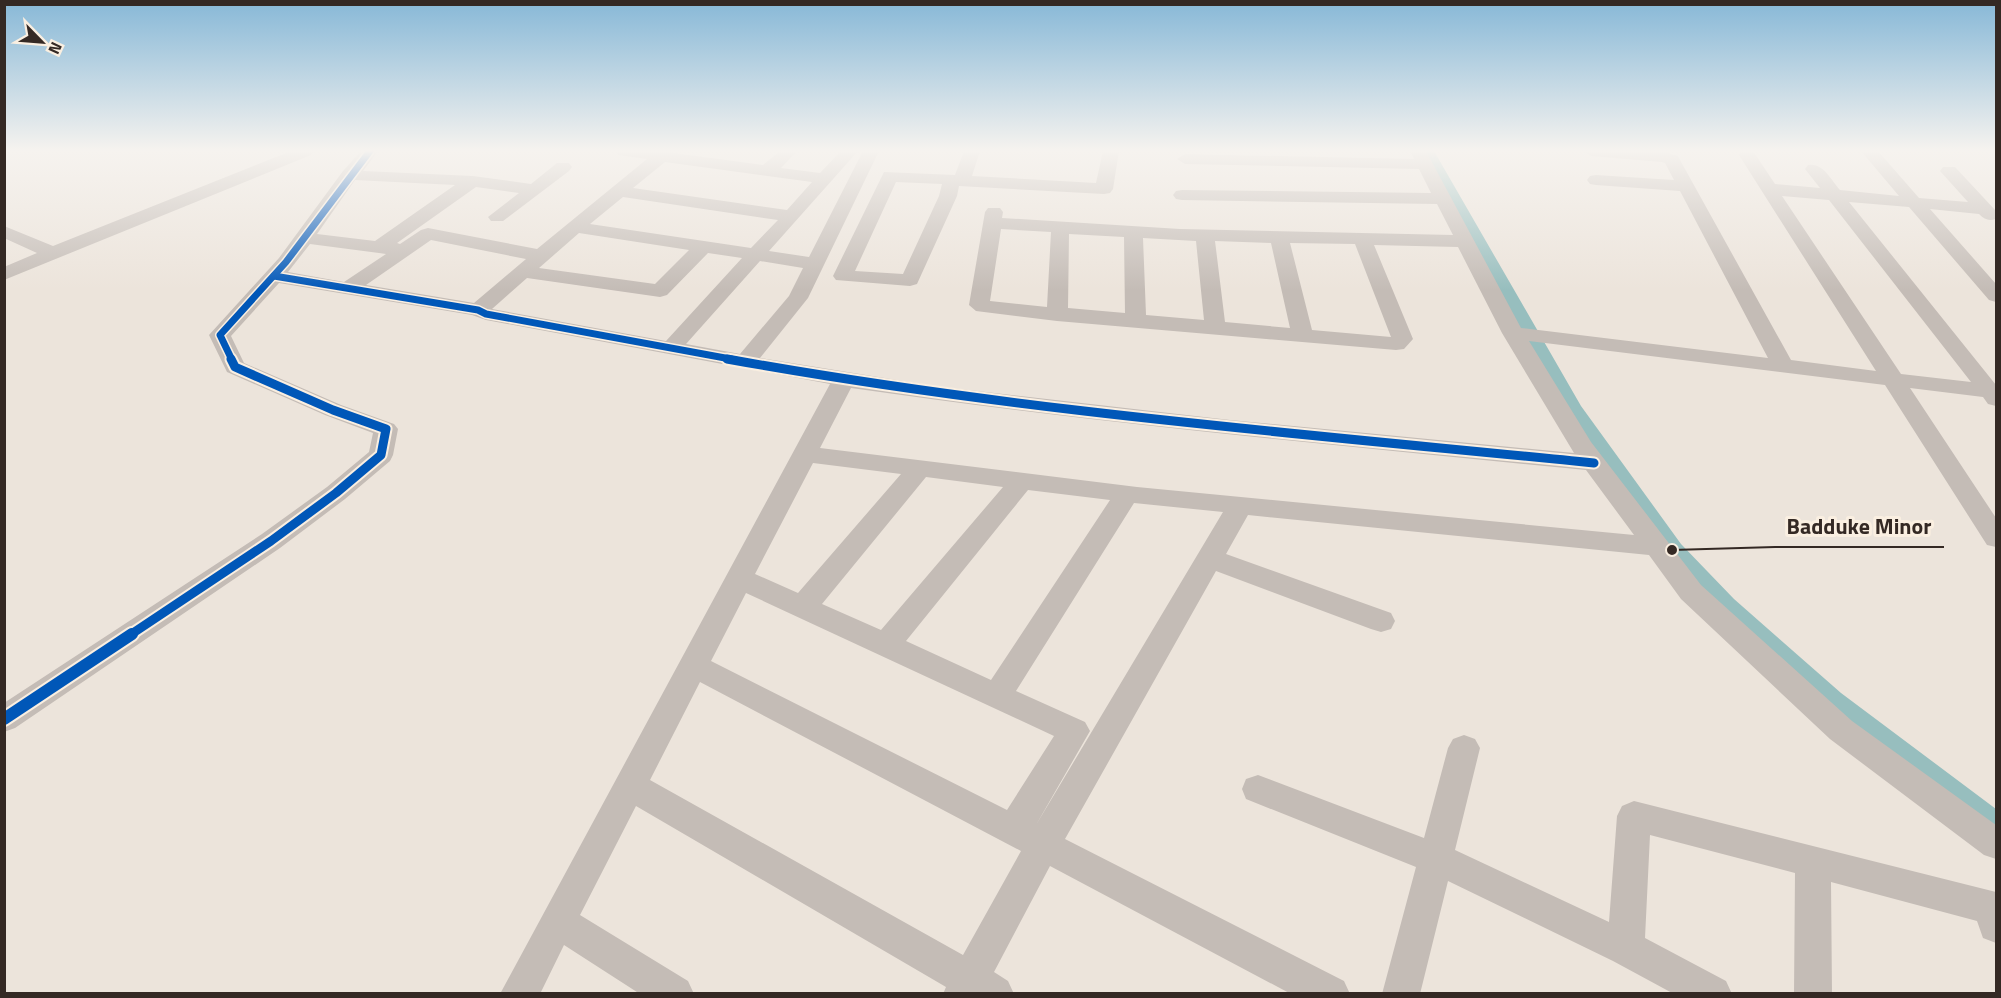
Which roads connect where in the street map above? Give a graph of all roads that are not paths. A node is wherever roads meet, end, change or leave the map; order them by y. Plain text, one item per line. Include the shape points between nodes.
1 (190, 198) edge
2 (333, 198) edge
3 (449, 198) edge
4 (524, 198) edge
5 (611, 198) edge
6 (664, 198) edge
7 (807, 198) edge
8 (848, 198) edge
9 (880, 198) edge
10 (947, 198) edge
11 (1182, 198) edge
12 (1429, 198) edge
13 (1692, 198) edge
14 (1775, 198) edge
15 (1837, 198) edge
16 (1860, 198) edge
17 (1909, 198) edge
18 (1974, 198) edge
19 (1443, 199) joint
20 (1914, 203) junction
21 (1991, 215) edge
22 (791, 216) junction
23 (497, 217) dead end
24 (575, 227) junction
25 (1060, 228) junction
26 (4, 231) edge
27 (1133, 232) junction
28 (1180, 235) junction
29 (1205, 236) junction
30 (1280, 237) junction
31 (305, 238) junction
32 (1362, 239) junction
33 (1464, 241) junction
34 (379, 247) junction
35 (703, 247) junction
36 (405, 250) junction
37 (53, 253) junction
38 (756, 255) junction
39 (542, 256) junction
40 (814, 264) junction
41 (523, 272) junction
42 (4, 274) edge
43 (274, 276) junction
44 (350, 287) junction
45 (1996, 296) edge
46 (478, 310) junction
47 (1057, 315) junction
48 (1136, 322) junction
49 (1215, 329) junction
50 (1514, 333) junction
51 (1303, 337) junction
52 (671, 348) junction
53 (745, 362) junction
54 (1784, 367) junction
55 (844, 380) junction
56 (1892, 380) junction
57 (1995, 394) edge
58 (805, 454) junction
59 (1594, 464) junction
60 (920, 468) junction
61 (1021, 481) junction
62 (1137, 495) junction
63 (1240, 506) junction
64 (1996, 538) edge
65 (1658, 548) junction
66 (1210, 558) junction
67 (739, 578) junction
68 (803, 607) junction
69 (1381, 621) dead end
70 (886, 645) junction
71 (693, 664) junction
72 (998, 696) junction
73 (4, 719) edge
74 (1464, 748) dead end
75 (630, 785) junction
76 (1258, 789) dead end
77 (1013, 830) junction
78 (1996, 844) edge
79 (1043, 845) junction
80 (1435, 858) junction
81 (1813, 861) junction
82 (565, 907) junction
83 (1995, 914) edge
84 (1626, 948) junction
85 (975, 989) edge
86 (519, 993) edge
87 (675, 993) edge
88 (1331, 993) edge
89 (1401, 993) edge
90 (1713, 993) edge
91 (1813, 993) edge

1 - 37 street
2 - 31 street
3 - 34 street
4 - 23 street
5 - 24 street
6 - 22 street
7 - 22 street
8 - 40 street
9 - 10 street via 843,276 910,280
11 - 28 street
12 - 19 street
13 - 54 street
14 - 56 street
15 - 57 street
16 - 20 street
17 - 20 street
18 - 21 street
19 - 33 street
20 - 21 street
20 - 45 street
22 - 38 street
24 - 35 street
24 - 39 street
25 - 27 street
25 - 47 street
25 - 47 street via 993,218 979,305
26 - 37 street
27 - 28 street
27 - 48 street
28 - 29 street
29 - 30 street
29 - 49 street
30 - 32 street
30 - 51 street
31 - 34 street
31 - 43 street
32 - 33 street
32 - 51 street via 1402,339 1396,344
33 - 50 street
34 - 36 street
35 - 38 street
35 - 41 street via 660,291
36 - 39 street via 428,234
36 - 44 street
37 - 42 street
38 - 40 street
38 - 52 street
39 - 41 street
40 - 53 street via 798,298
41 - 46 street
43 - 44 street
43 - 73 street via 220,335 235,367 386,429 381,455 271,541
44 - 46 street
46 - 52 street
47 - 48 street
48 - 49 street
49 - 51 street
50 - 54 street
50 - 59 street
52 - 53 street
53 - 55 street
54 - 56 street
55 - 58 street
55 - 59 street via 1230,427
56 - 57 street
56 - 64 street
58 - 60 street
58 - 67 street
59 - 65 street
60 - 61 street
60 - 68 street
61 - 62 street
61 - 70 street
62 - 63 street
62 - 72 street via 1127,494
63 - 65 street
63 - 66 street
65 - 78 street via 1691,592 1841,730
66 - 69 street
66 - 79 street
67 - 68 street
67 - 71 street
68 - 70 street
70 - 72 street
71 - 75 street
71 - 77 street
72 - 77 street via 1074,731
74 - 80 street
75 - 82 street
75 - 85 street
76 - 80 street
77 - 79 street
79 - 85 street
79 - 88 street
80 - 84 street
80 - 89 street
81 - 83 street
81 - 84 street via 1634,816
81 - 91 street
82 - 86 street
82 - 87 street via 558,921
84 - 90 street

